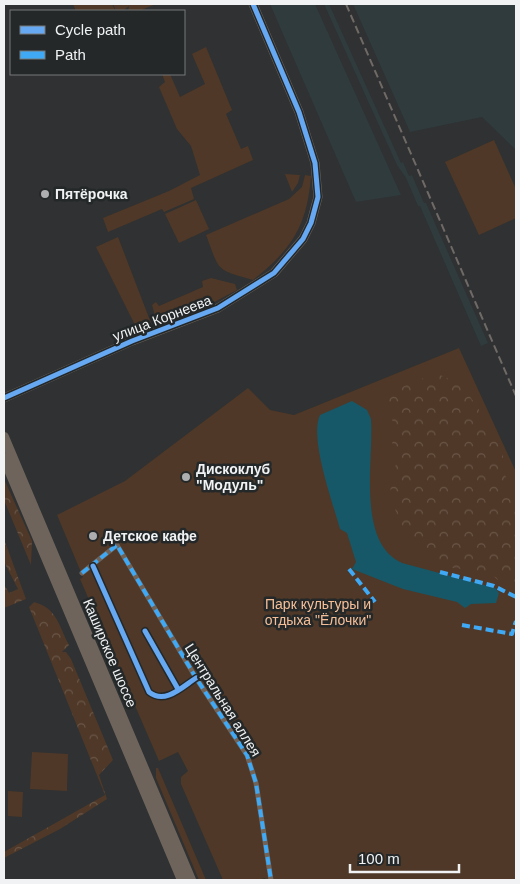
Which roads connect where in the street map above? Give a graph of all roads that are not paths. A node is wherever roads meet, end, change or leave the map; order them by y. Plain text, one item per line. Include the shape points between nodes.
1 (253, 4) edge
2 (4, 398) edge
3 (4, 437) edge
4 (4, 458) edge
5 (82, 573) dead end
6 (182, 880) edge
7 (191, 880) edge
8 (271, 880) edge

1 - 2 street, улица Корнеева via 306,132 316,168 317,202 303,239 274,273 218,308 132,340
3 - 7 main road, Каширское шоссе
4 - 6 main road, Каширское шоссе
5 - 8 street, Центральная аллея via 117,545 196,678 247,755 256,783

